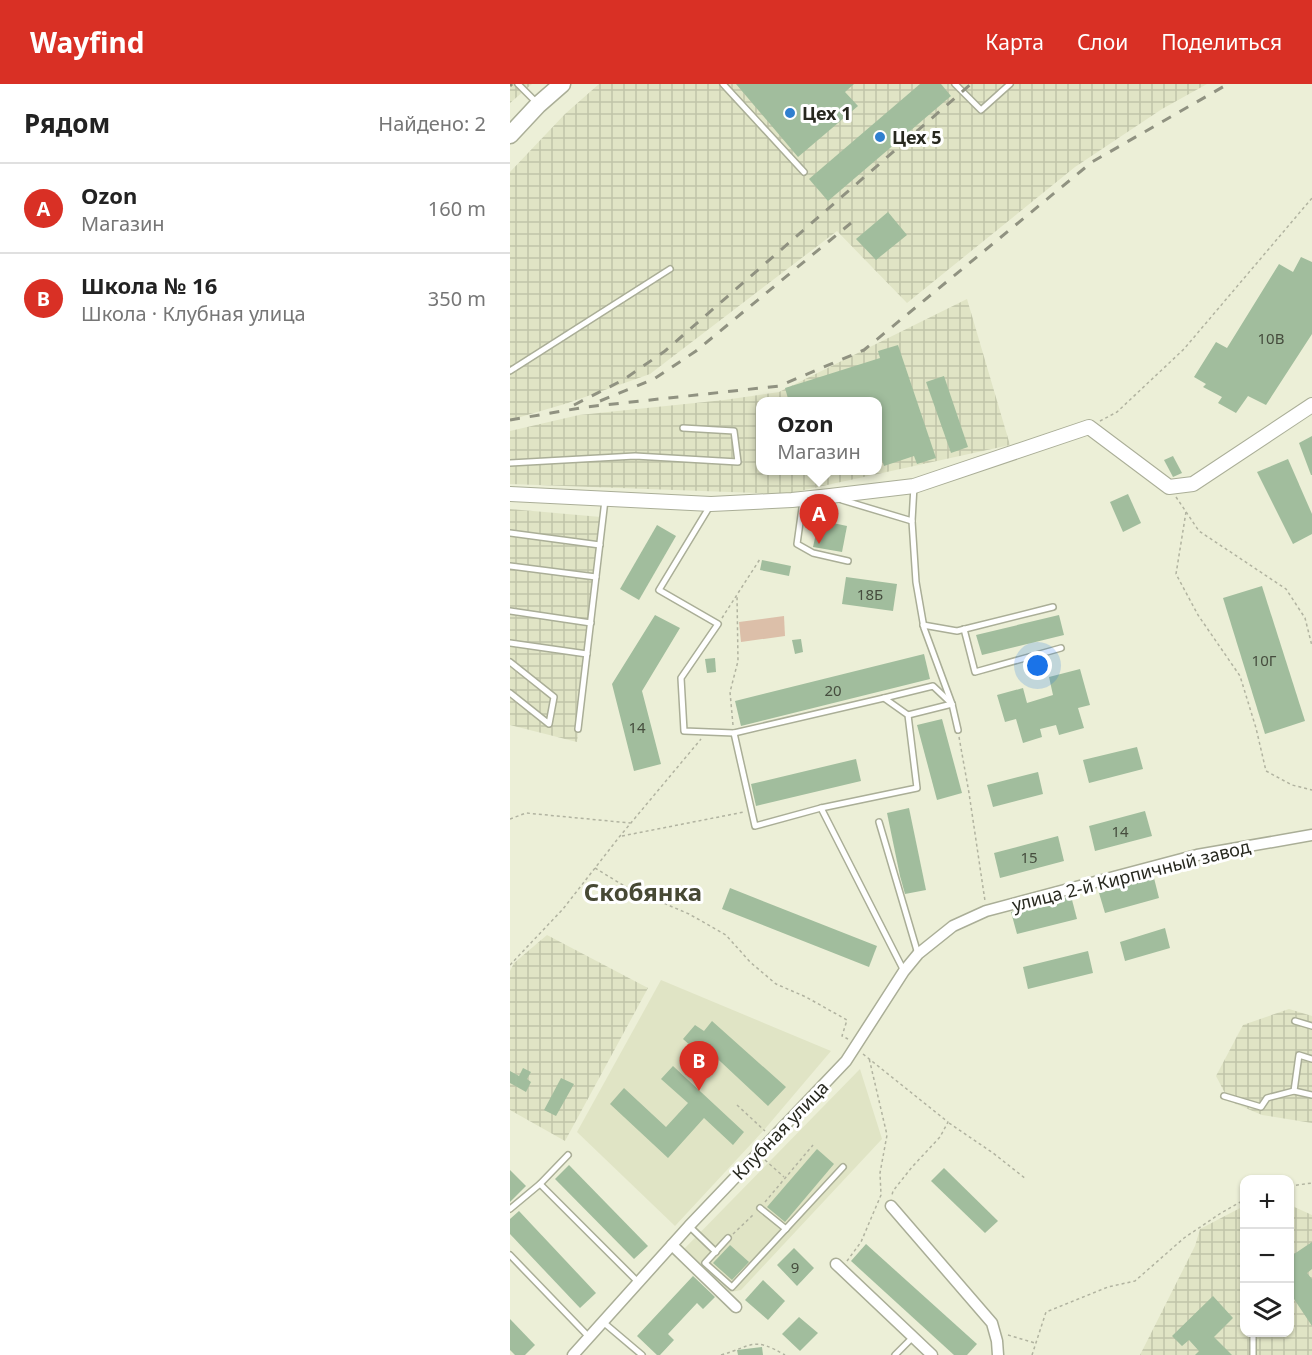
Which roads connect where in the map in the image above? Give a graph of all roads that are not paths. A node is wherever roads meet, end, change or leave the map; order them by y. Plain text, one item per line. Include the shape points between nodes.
1 (518, 84) edge
2 (562, 84) edge
3 (723, 84) edge
4 (955, 84) edge
5 (1010, 84) edge
6 (538, 105) junction
7 (510, 135) edge
8 (804, 172) dead end
9 (670, 269) dead end
10 (510, 371) edge
11 (1312, 405) edge
12 (683, 428) dead end
13 (510, 463) edge
14 (914, 486) junction
15 (510, 494) edge
16 (830, 496) junction
17 (605, 499) junction
18 (803, 499) junction
19 (711, 504) junction
20 (912, 521) junction
21 (510, 533) edge
22 (600, 545) junction
23 (848, 561) dead end
24 (510, 566) edge
25 (596, 577) junction
26 (1053, 607) dead end
27 (510, 611) edge
28 (591, 622) junction
29 (923, 625) junction
30 (964, 629) junction
31 (510, 643) edge
32 (1061, 648) dead end
33 (587, 654) junction
34 (510, 662) edge
35 (510, 693) edge
36 (884, 698) junction
37 (951, 704) junction
38 (908, 715) junction
39 (578, 729) dead end
40 (958, 730) road end
41 (734, 733) junction
42 (821, 808) junction
43 (879, 822) dead end
44 (1312, 835) edge
45 (986, 911) joint
46 (918, 954) junction
47 (904, 972) junction
48 (1294, 1021) dead end
49 (1312, 1026) edge
50 (1312, 1059) edge
51 (1294, 1091) junction
52 (1312, 1095) edge
53 (1224, 1096) dead end
54 (568, 1155) dead end
55 (843, 1167) dead end
56 (540, 1184) junction
57 (891, 1206) road end
58 (760, 1208) road end
59 (510, 1209) edge
60 (689, 1226) junction
61 (786, 1229) junction
62 (728, 1238) road end
63 (672, 1245) junction
64 (716, 1252) junction
65 (510, 1255) edge
66 (838, 1266) road end
67 (638, 1282) junction
68 (736, 1307) dead end
69 (603, 1322) junction
70 (589, 1337) junction
71 (913, 1337) junction
72 (1254, 1337) edge
73 (573, 1355) edge
74 (642, 1355) edge
75 (895, 1355) edge
76 (932, 1355) edge
77 (998, 1355) edge
78 (1253, 1355) edge

1 - 6 lane
2 - 6 main road
3 - 8 lane
4 - 5 lane via 981,110
6 - 7 main road
9 - 10 lane
11 - 14 street via 1193,484 1169,487 1089,427
12 - 13 lane via 734,431 738,462 635,456
14 - 16 street
14 - 20 lane
15 - 17 street
16 - 18 street
16 - 20 lane
17 - 19 street
17 - 22 lane
18 - 19 street
18 - 23 lane via 797,544 813,553
19 - 41 lane via 659,590 718,624 681,678 684,730
20 - 29 lane
21 - 22 lane
22 - 25 lane
24 - 25 lane
25 - 28 lane
26 - 30 lane
27 - 28 lane
28 - 33 lane
29 - 30 lane
29 - 37 lane
30 - 32 lane via 975,672
31 - 33 lane
33 - 39 lane
34 - 35 lane via 554,697 549,724
36 - 37 lane via 933,686
36 - 38 lane
36 - 41 lane
37 - 38 lane
37 - 40 lane
38 - 42 lane via 917,788
41 - 42 lane via 755,826
42 - 47 lane
43 - 46 lane
44 - 45 street, улица 2-й Кирпичный завод via 1197,855
45 - 46 street, Клубная улица via 953,926
46 - 47 street, Клубная улица
47 - 60 street, Клубная улица via 846,1061
48 - 49 lane
50 - 51 lane via 1299,1055
51 - 52 lane
51 - 53 lane via 1267,1098 1261,1107
54 - 56 lane
55 - 61 lane
56 - 59 lane
56 - 67 lane
57 - 77 street via 992,1323
58 - 61 lane
60 - 63 street, Клубная улица
60 - 64 lane
61 - 64 lane via 732,1287 705,1263
62 - 64 lane
63 - 67 street, Клубная улица
63 - 68 street
65 - 70 lane
66 - 71 street
67 - 69 street, Клубная улица
69 - 70 street, Клубная улица
69 - 74 lane
70 - 73 street, Клубная улица
71 - 75 lane
71 - 76 street
72 - 78 lane

